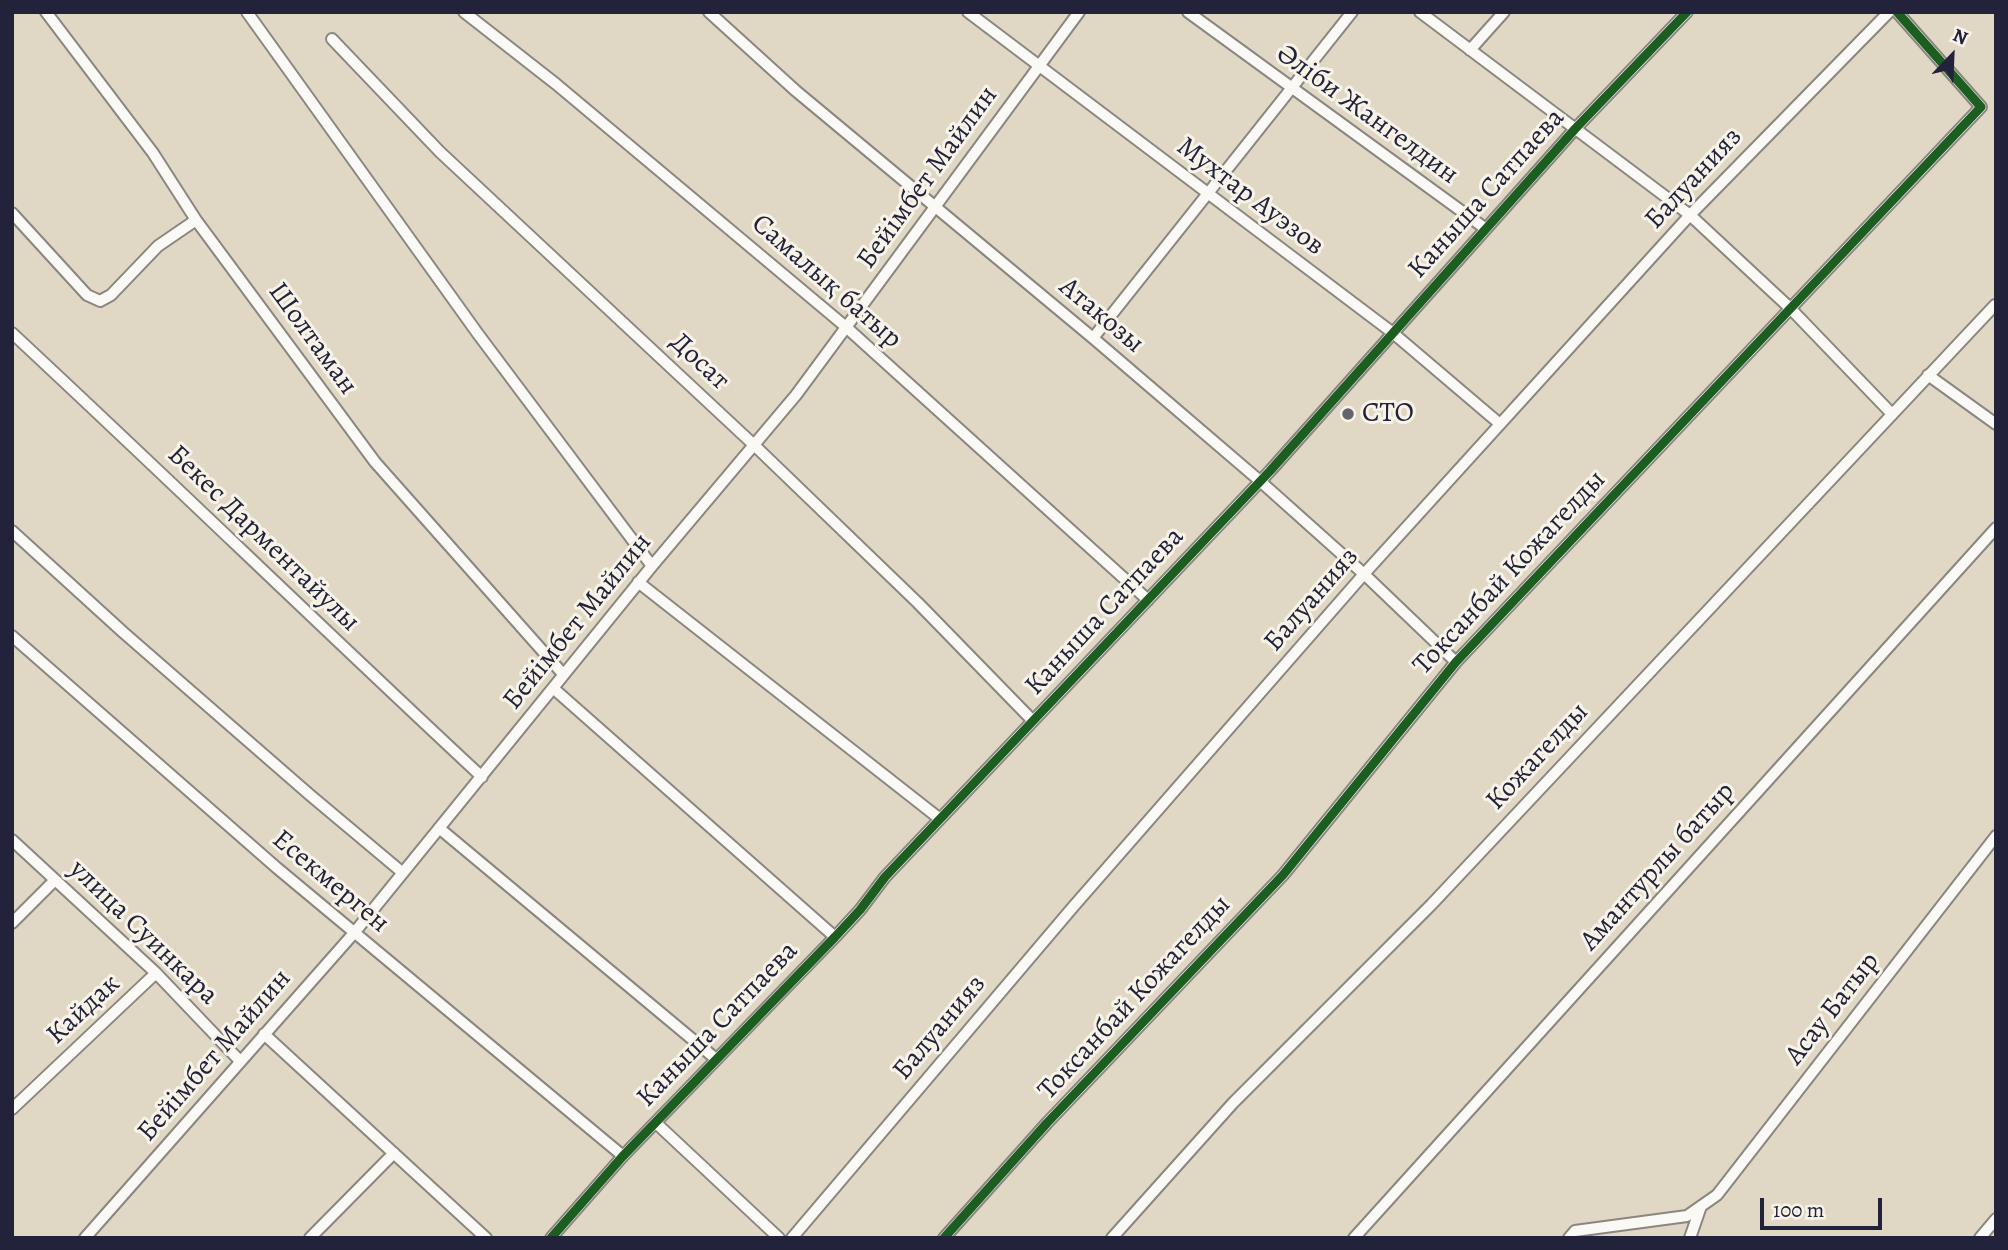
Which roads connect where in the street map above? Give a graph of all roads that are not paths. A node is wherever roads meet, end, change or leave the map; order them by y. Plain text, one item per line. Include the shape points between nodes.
1 (46, 12) edge
2 (247, 12) edge
3 (464, 12) edge
4 (709, 12) edge
5 (968, 12) edge
6 (1079, 12) edge
7 (1188, 12) edge
8 (1352, 12) edge
9 (1420, 12) edge
10 (1504, 12) edge
11 (1688, 12) edge
12 (1889, 12) edge
13 (1897, 12) edge
14 (332, 39) dead end
15 (1470, 50) junction
16 (1039, 66) junction
17 (1293, 89) junction
18 (1575, 129) junction
19 (1209, 194) junction
20 (936, 206) junction
21 (12, 213) edge
22 (1690, 215) junction
23 (196, 220) junction
24 (1486, 229) junction
25 (1995, 304) edge
26 (1790, 308) junction
27 (846, 327) junction
28 (12, 333) edge
29 (1393, 333) junction
30 (1093, 338) junction
31 (1928, 375) junction
32 (1892, 414) junction
33 (1500, 424) junction
34 (1996, 424) edge
35 (754, 445) junction
36 (1260, 481) junction
37 (1996, 527) edge
38 (12, 531) edge
39 (652, 566) junction
40 (1364, 574) junction
41 (638, 582) junction
42 (1148, 600) junction
43 (12, 636) edge
44 (1456, 662) junction
45 (563, 674) junction
46 (553, 688) junction
47 (1033, 721) junction
48 (482, 777) junction
49 (940, 818) junction
50 (439, 828) junction
51 (1996, 836) edge
52 (12, 840) edge
53 (403, 873) junction
54 (55, 880) junction
55 (12, 923) edge
56 (355, 933) junction
57 (835, 937) junction
58 (156, 973) junction
59 (264, 1034) junction
60 (716, 1059) junction
61 (240, 1061) junction
62 (12, 1109) edge
63 (656, 1122) junction
64 (394, 1153) junction
65 (623, 1156) junction
66 (1701, 1206) junction
67 (1996, 1219) edge
68 (85, 1238) edge
69 (310, 1238) edge
70 (486, 1238) edge
71 (551, 1238) edge
72 (779, 1238) edge
73 (792, 1238) edge
74 (944, 1238) edge
75 (1112, 1238) edge
76 (1354, 1238) edge
77 (1569, 1238) edge
78 (1690, 1238) edge
79 (1980, 1238) edge

1 - 23 street, Шолтаман via 153,153
2 - 39 street via 478,334
3 - 27 street, Самалық батыр
4 - 20 street, Атакозы
5 - 16 street, Мухтар Ауэзов
6 - 16 street, Бейімбет Майлин
7 - 17 street, Әліби Жангелдин
8 - 17 street
9 - 15 street
10 - 15 street
11 - 18 street, Каныша Сатпаева
12 - 22 street, Балуанияз
13 - 26 street, Токсанбай Кожагелды via 1981,107
14 - 35 street, Досат via 440,152
15 - 18 street
16 - 19 street, Мухтар Ауэзов
16 - 20 street, Бейімбет Майлин
17 - 19 street
17 - 24 street, Әліби Жангелдин
18 - 22 street
18 - 24 street, Каныша Сатпаева
19 - 29 street, Мухтар Ауэзов
19 - 30 street
20 - 27 street, Бейімбет Майлин
20 - 30 street, Атакозы
21 - 23 street via 87,295 100,302 158,246
22 - 26 street
22 - 33 street, Балуанияз
23 - 45 street, Шолтаман via 375,462
24 - 29 street, Каныша Сатпаева
25 - 31 street, Кожагелды
26 - 32 street
26 - 44 street, Токсанбай Кожагелды
27 - 35 street, Бейімбет Майлин
27 - 42 street, Самалық батыр
28 - 48 street, Бекес Дарментайулы
29 - 33 street, Мухтар Ауэзов
29 - 36 street, Каныша Сатпаева
30 - 36 street, Атакозы
31 - 32 street, Кожагелды
31 - 34 street
32 - 75 street, Кожагелды via 1431,905 1233,1103
33 - 40 street, Балуанияз
35 - 39 street, Бейімбет Майлин
35 - 47 street, Досат
36 - 40 street, Атакозы
36 - 42 street, Каныша Сатпаева
37 - 76 street, Амантурлы батыр
38 - 53 street
39 - 41 street, Бейімбет Майлин
40 - 44 street, Атакозы
40 - 73 street, Балуанияз
41 - 45 street, Бейімбет Майлин
41 - 49 street
42 - 47 street, Каныша Сатпаева
43 - 56 street, Eсекмерген
44 - 74 street, Токсанбай Кожагелды via 1283,875
45 - 46 street, Бейімбет Майлин
46 - 48 street, Бейімбет Майлин
46 - 57 street
47 - 49 street, Каныша Сатпаева
48 - 50 street, Бейімбет Майлин
49 - 57 street, Каныша Сатпаева
50 - 53 street, Бейімбет Майлин
50 - 60 street
51 - 66 street, Асау Батыр via 1717,1195
52 - 54 street, улица Суинкара
53 - 56 street, Бейімбет Майлин
54 - 55 street
54 - 58 street, улица Суинкара
56 - 59 street, Бейімбет Майлин
56 - 65 street, Eсекмерген
57 - 60 street, Каныша Сатпаева
58 - 61 street, улица Суинкара
58 - 62 street, Кайдак
59 - 61 street, Бейімбет Майлин
59 - 64 street
60 - 63 street, Каныша Сатпаева
61 - 68 street, Бейімбет Майлин
63 - 65 street, Каныша Сатпаева
63 - 72 street
64 - 69 street
64 - 70 street
65 - 71 street, Каныша Сатпаева
66 - 77 street, Асау Батыр via 1688,1216 1575,1231
66 - 78 street, Асау Батыр
67 - 79 street

